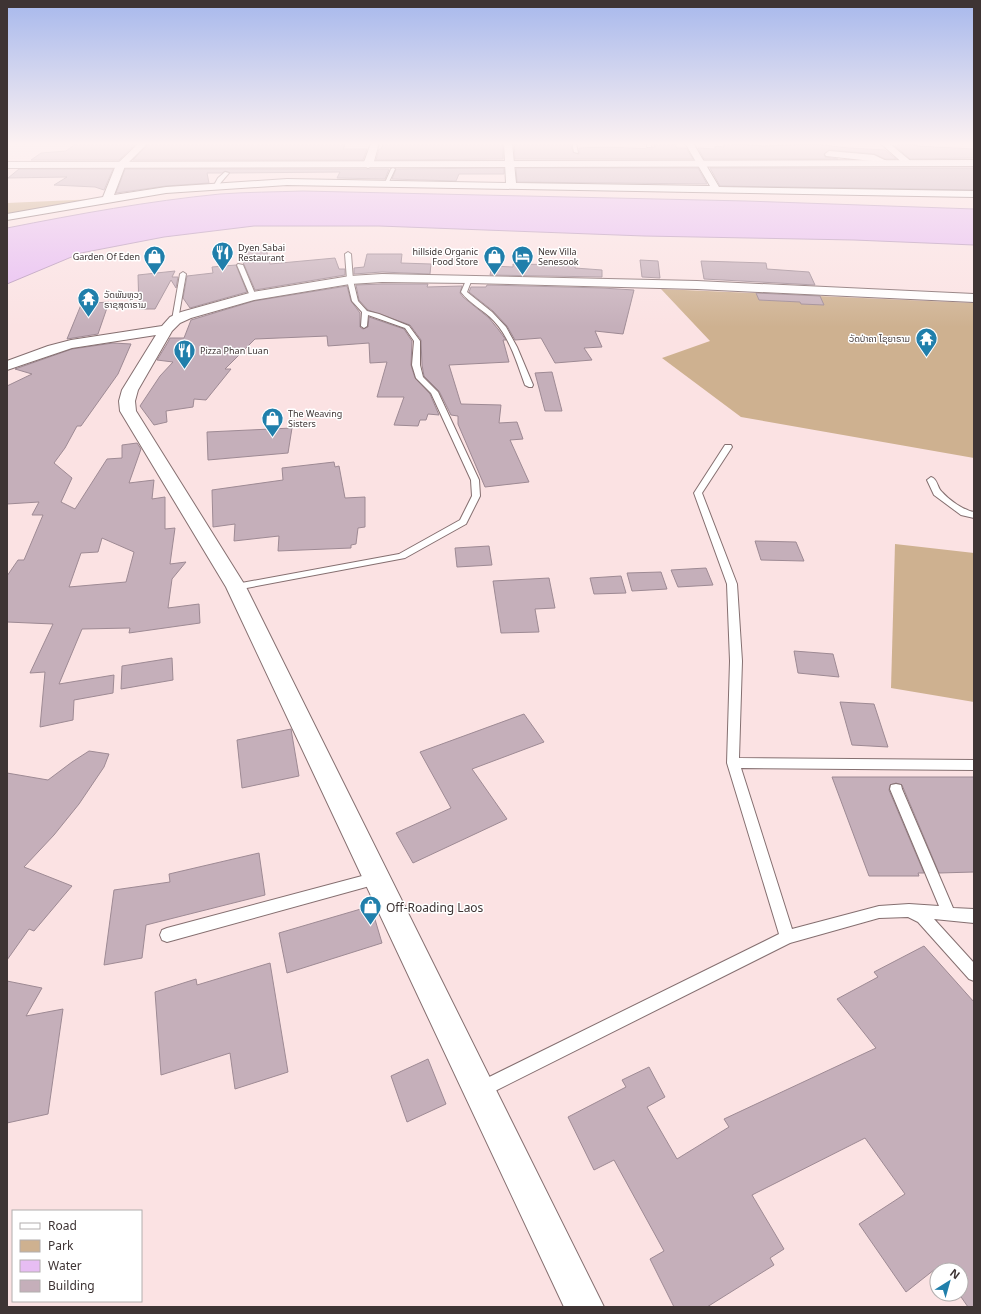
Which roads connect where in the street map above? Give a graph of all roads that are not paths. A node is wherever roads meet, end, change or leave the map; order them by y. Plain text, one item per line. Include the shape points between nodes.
1 (77, 204) edge
2 (7, 217) edge
3 (348, 254) dead end
4 (240, 265) dead end
5 (182, 274) dead end
6 (469, 279) junction
7 (350, 280) junction
8 (253, 296) junction
9 (974, 298) edge
10 (365, 312) junction
11 (171, 325) junction
12 (364, 326) dead end
13 (7, 366) edge
14 (529, 386) dead end
15 (728, 447) dead end
16 (931, 480) dead end
17 (974, 515) edge
18 (236, 587) junction
19 (733, 763) junction
20 (974, 765) edge
21 (896, 789) dead end
22 (377, 878) junction
23 (909, 910) junction
24 (949, 914) junction
25 (974, 916) edge
26 (167, 935) dead end
27 (787, 938) junction
28 (974, 974) edge
29 (480, 1091) junction
30 (584, 1307) edge

1 - 2 street
3 - 7 lane
4 - 8 lane
5 - 11 lane
6 - 7 street
6 - 9 street via 689,285
6 - 14 lane via 464,292 469,300 490,313 508,334
7 - 8 street
7 - 10 lane via 355,301
8 - 11 street via 196,311
10 - 12 lane
10 - 18 lane via 407,328 417,341 416,365 420,378 434,392 475,480 476,496 468,514 463,522 402,556
11 - 13 street via 71,344
11 - 18 street via 130,390 128,411
15 - 19 lane via 698,493 732,584 736,661
16 - 17 lane via 937,493 964,513
18 - 22 street
19 - 20 lane
19 - 27 lane
21 - 24 lane
22 - 26 lane
22 - 29 street
23 - 24 lane
23 - 27 lane via 879,912
23 - 28 lane via 923,916
24 - 25 lane
27 - 29 lane
29 - 30 street

